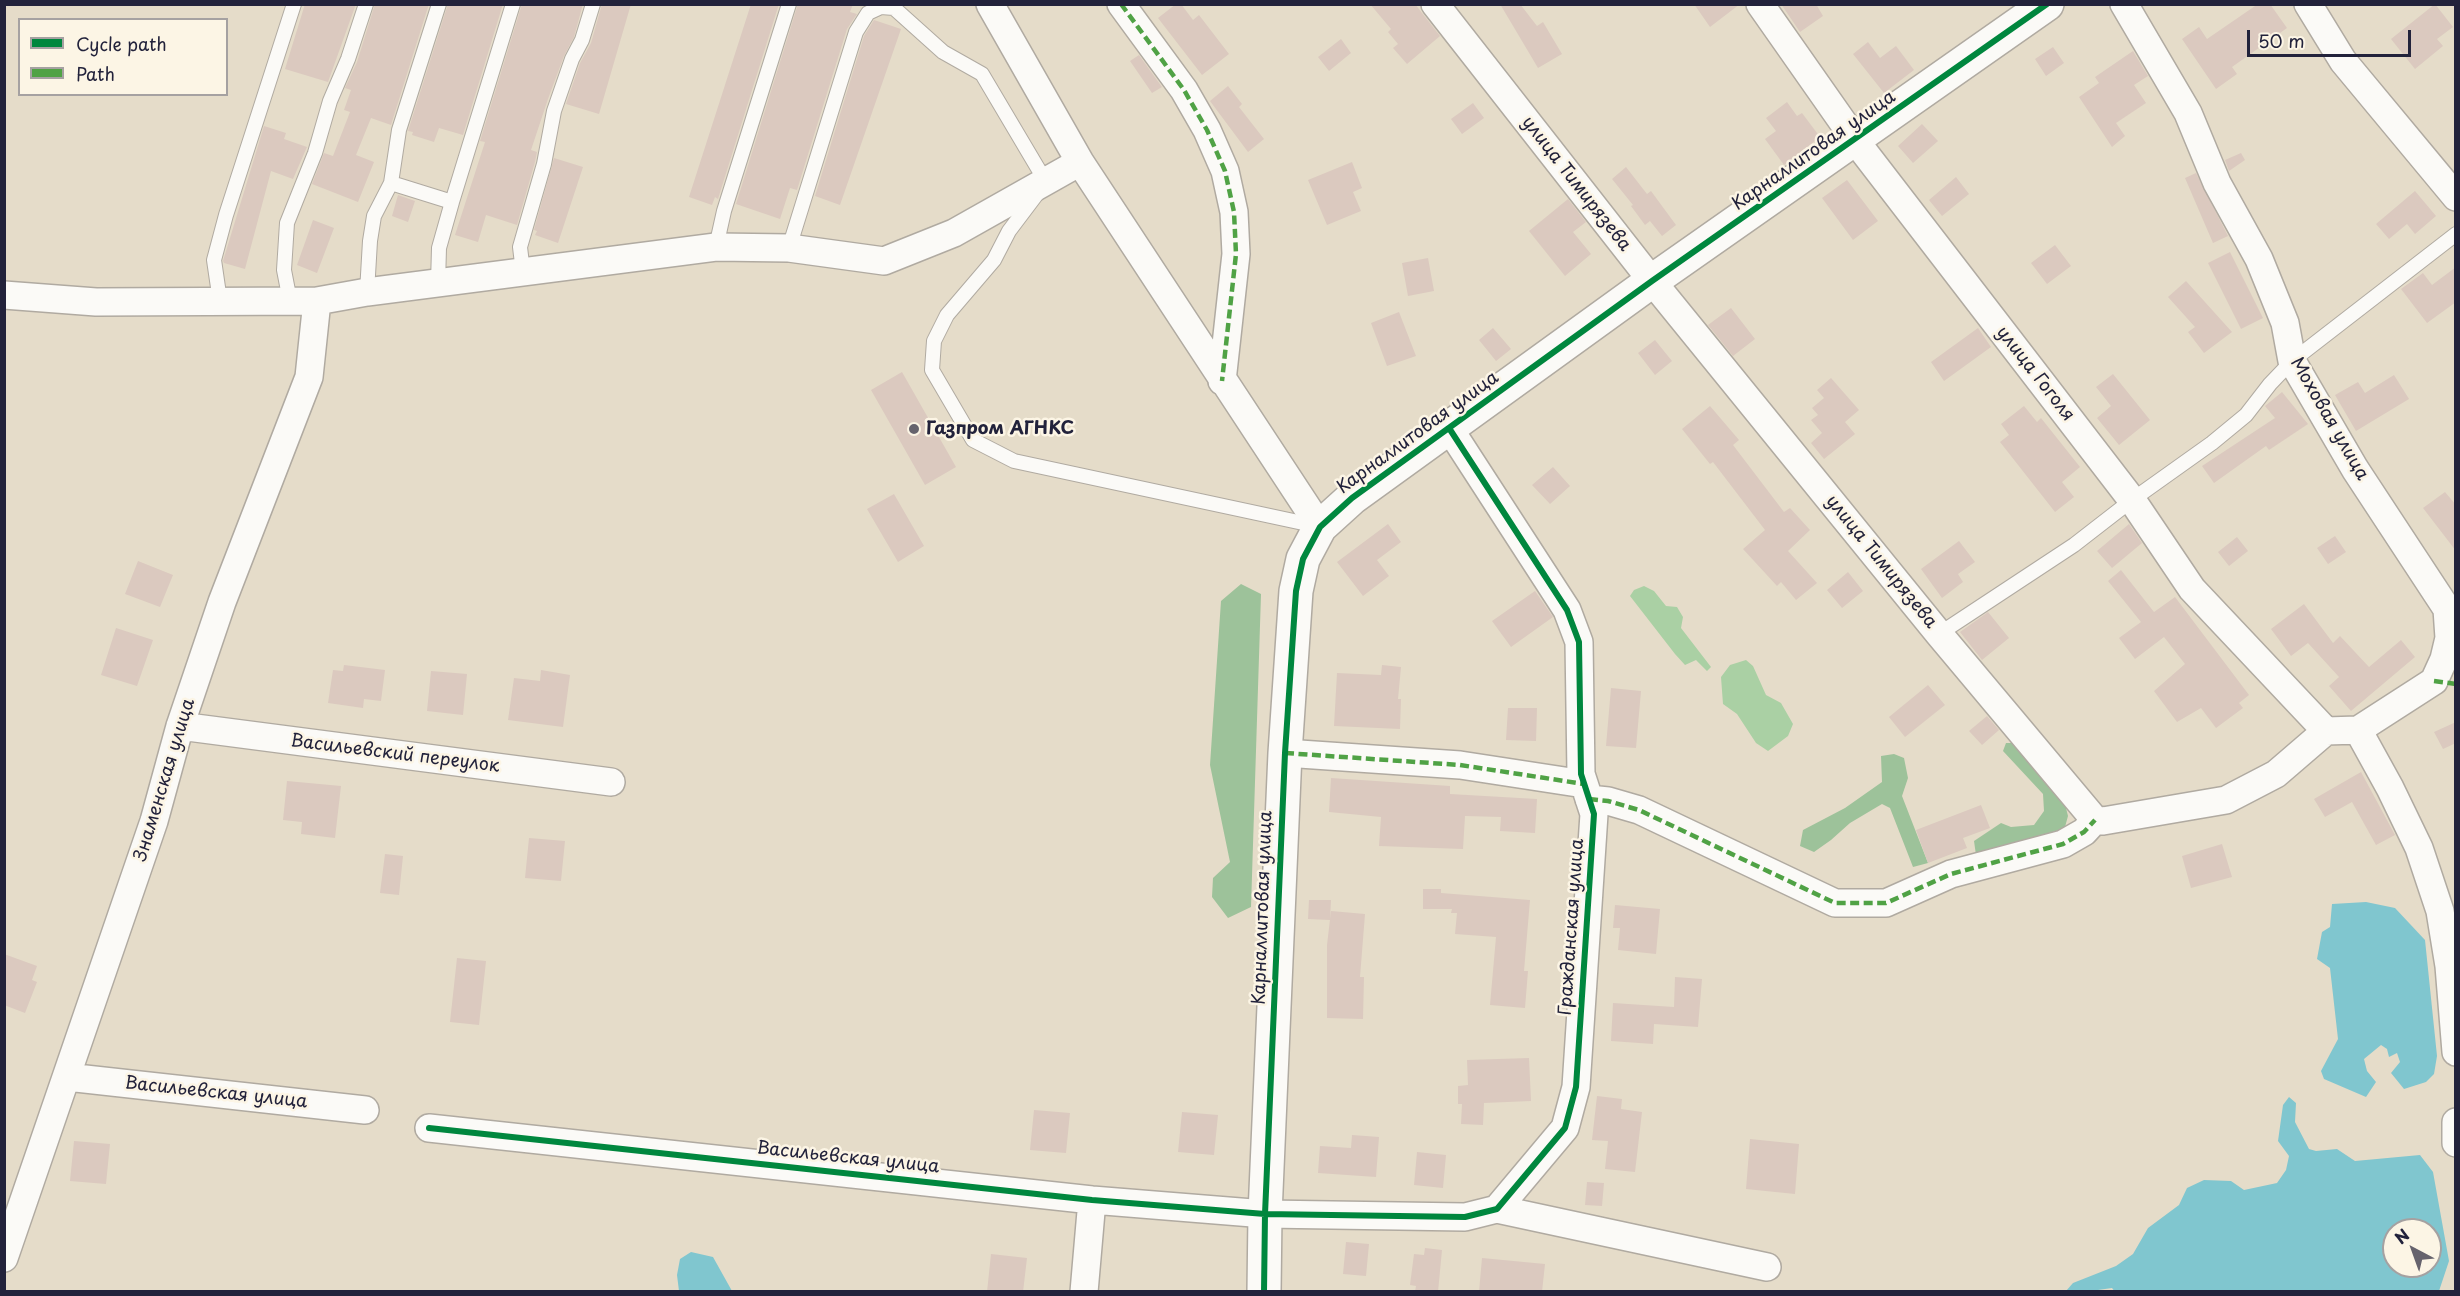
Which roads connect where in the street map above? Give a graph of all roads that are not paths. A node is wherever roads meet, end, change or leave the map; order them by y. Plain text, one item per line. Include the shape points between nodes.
1 (294, 4) edge
2 (366, 4) edge
3 (440, 4) edge
4 (513, 4) edge
5 (593, 4) edge
6 (789, 4) edge
7 (990, 4) edge
8 (1121, 4) edge
9 (1436, 4) edge
10 (1760, 4) edge
11 (2047, 4) edge
12 (2124, 4) edge
13 (2308, 4) edge
14 (1855, 140) junction
15 (1080, 162) junction
16 (1046, 182) junction
17 (391, 183) junction
18 (2456, 196) edge
19 (452, 202) junction
20 (2456, 234) edge
21 (716, 247) junction
22 (789, 248) junction
23 (523, 272) junction
24 (1652, 282) junction
25 (438, 283) junction
26 (367, 292) junction
27 (4, 295) edge
28 (220, 301) junction
29 (290, 301) junction
30 (317, 301) junction
31 (2292, 361) junction
32 (1222, 381) junction
33 (1449, 428) junction
34 (2132, 500) junction
35 (1320, 527) junction
36 (2451, 614) edge
37 (1939, 634) junction
38 (2445, 682) edge
39 (180, 726) junction
40 (2358, 730) junction
41 (2326, 731) junction
42 (1285, 753) junction
43 (611, 782) dead end
44 (1587, 792) junction
45 (2095, 820) junction
46 (2456, 1052) edge
47 (67, 1077) junction
48 (365, 1110) dead end
49 (2456, 1122) edge
50 (429, 1128) dead end
51 (2456, 1143) edge
52 (1092, 1200) junction
53 (1497, 1209) junction
54 (1265, 1214) junction
55 (4, 1258) edge
56 (1767, 1266) dead end
57 (1084, 1292) edge
58 (1264, 1292) edge

1 - 28 lane via 214,260
2 - 29 lane via 287,223 284,270
3 - 17 lane via 399,130
4 - 19 lane
5 - 23 lane via 554,111 544,164 520,247
6 - 21 lane
7 - 15 street
8 - 32 street via 1184,90 1225,171 1234,212 1236,254
9 - 24 street, улица Тимирязева
10 - 14 street, улица Гоголя
11 - 14 street, Карналлитовая улица
12 - 31 street, Моховая улица via 2188,113 2217,183 2259,259 2284,323
13 - 18 street via 2343,61
14 - 24 street, Карналлитовая улица
14 - 34 street, улица Гоголя
15 - 16 street
15 - 32 street
16 - 22 street via 954,233 884,261
16 - 22 lane via 982,74 943,52 894,8 881,7 868,13 856,32
16 - 35 lane via 1009,231 993,260 947,315 934,340 932,370 973,440 1014,461
17 - 19 lane
17 - 26 lane via 374,216
19 - 25 lane via 439,248
20 - 31 lane
21 - 22 street
21 - 23 street
23 - 25 street
24 - 33 street, Карналлитовая улица
24 - 37 street, улица Тимирязева
25 - 26 street
26 - 30 street
27 - 28 street via 96,302
28 - 29 street
29 - 30 street
30 - 39 street, Знаменская улица via 309,377 222,602
31 - 34 lane via 2246,415
31 - 36 street, Моховая улица via 2355,469
32 - 35 street
33 - 35 street, Карналлитовая улица via 1352,498
33 - 44 street, Гражданская улица via 1567,610 1579,642 1581,774
34 - 37 lane via 2074,545
34 - 41 street, улица Гоголя via 2192,589
35 - 42 street, Карналлитовая улица via 1303,559 1296,591
36 - 38 street, Моховая улица via 2444,659
37 - 45 street, улица Тимирязева
38 - 40 street
39 - 43 street, Васильевский переулок
39 - 47 street, Знаменская улица via 154,822
40 - 41 street
40 - 46 street via 2419,848 2440,911
41 - 45 street via 2276,774 2226,800
42 - 44 street via 1460,765
42 - 54 street, Карналлитовая улица
44 - 45 street via 1639,810 1835,903 1886,903 1951,874 2063,844
44 - 53 street, Гражданская улица via 1594,824 1575,1087 1565,1128
47 - 48 street, Васильевская улица
47 - 55 street, Знаменская улица
49 - 51 street
50 - 52 street, Васильевская улица
52 - 54 street, Васильевская улица
52 - 57 street
53 - 54 street via 1465,1217
53 - 56 street
54 - 58 street, Карналлитовая улица

